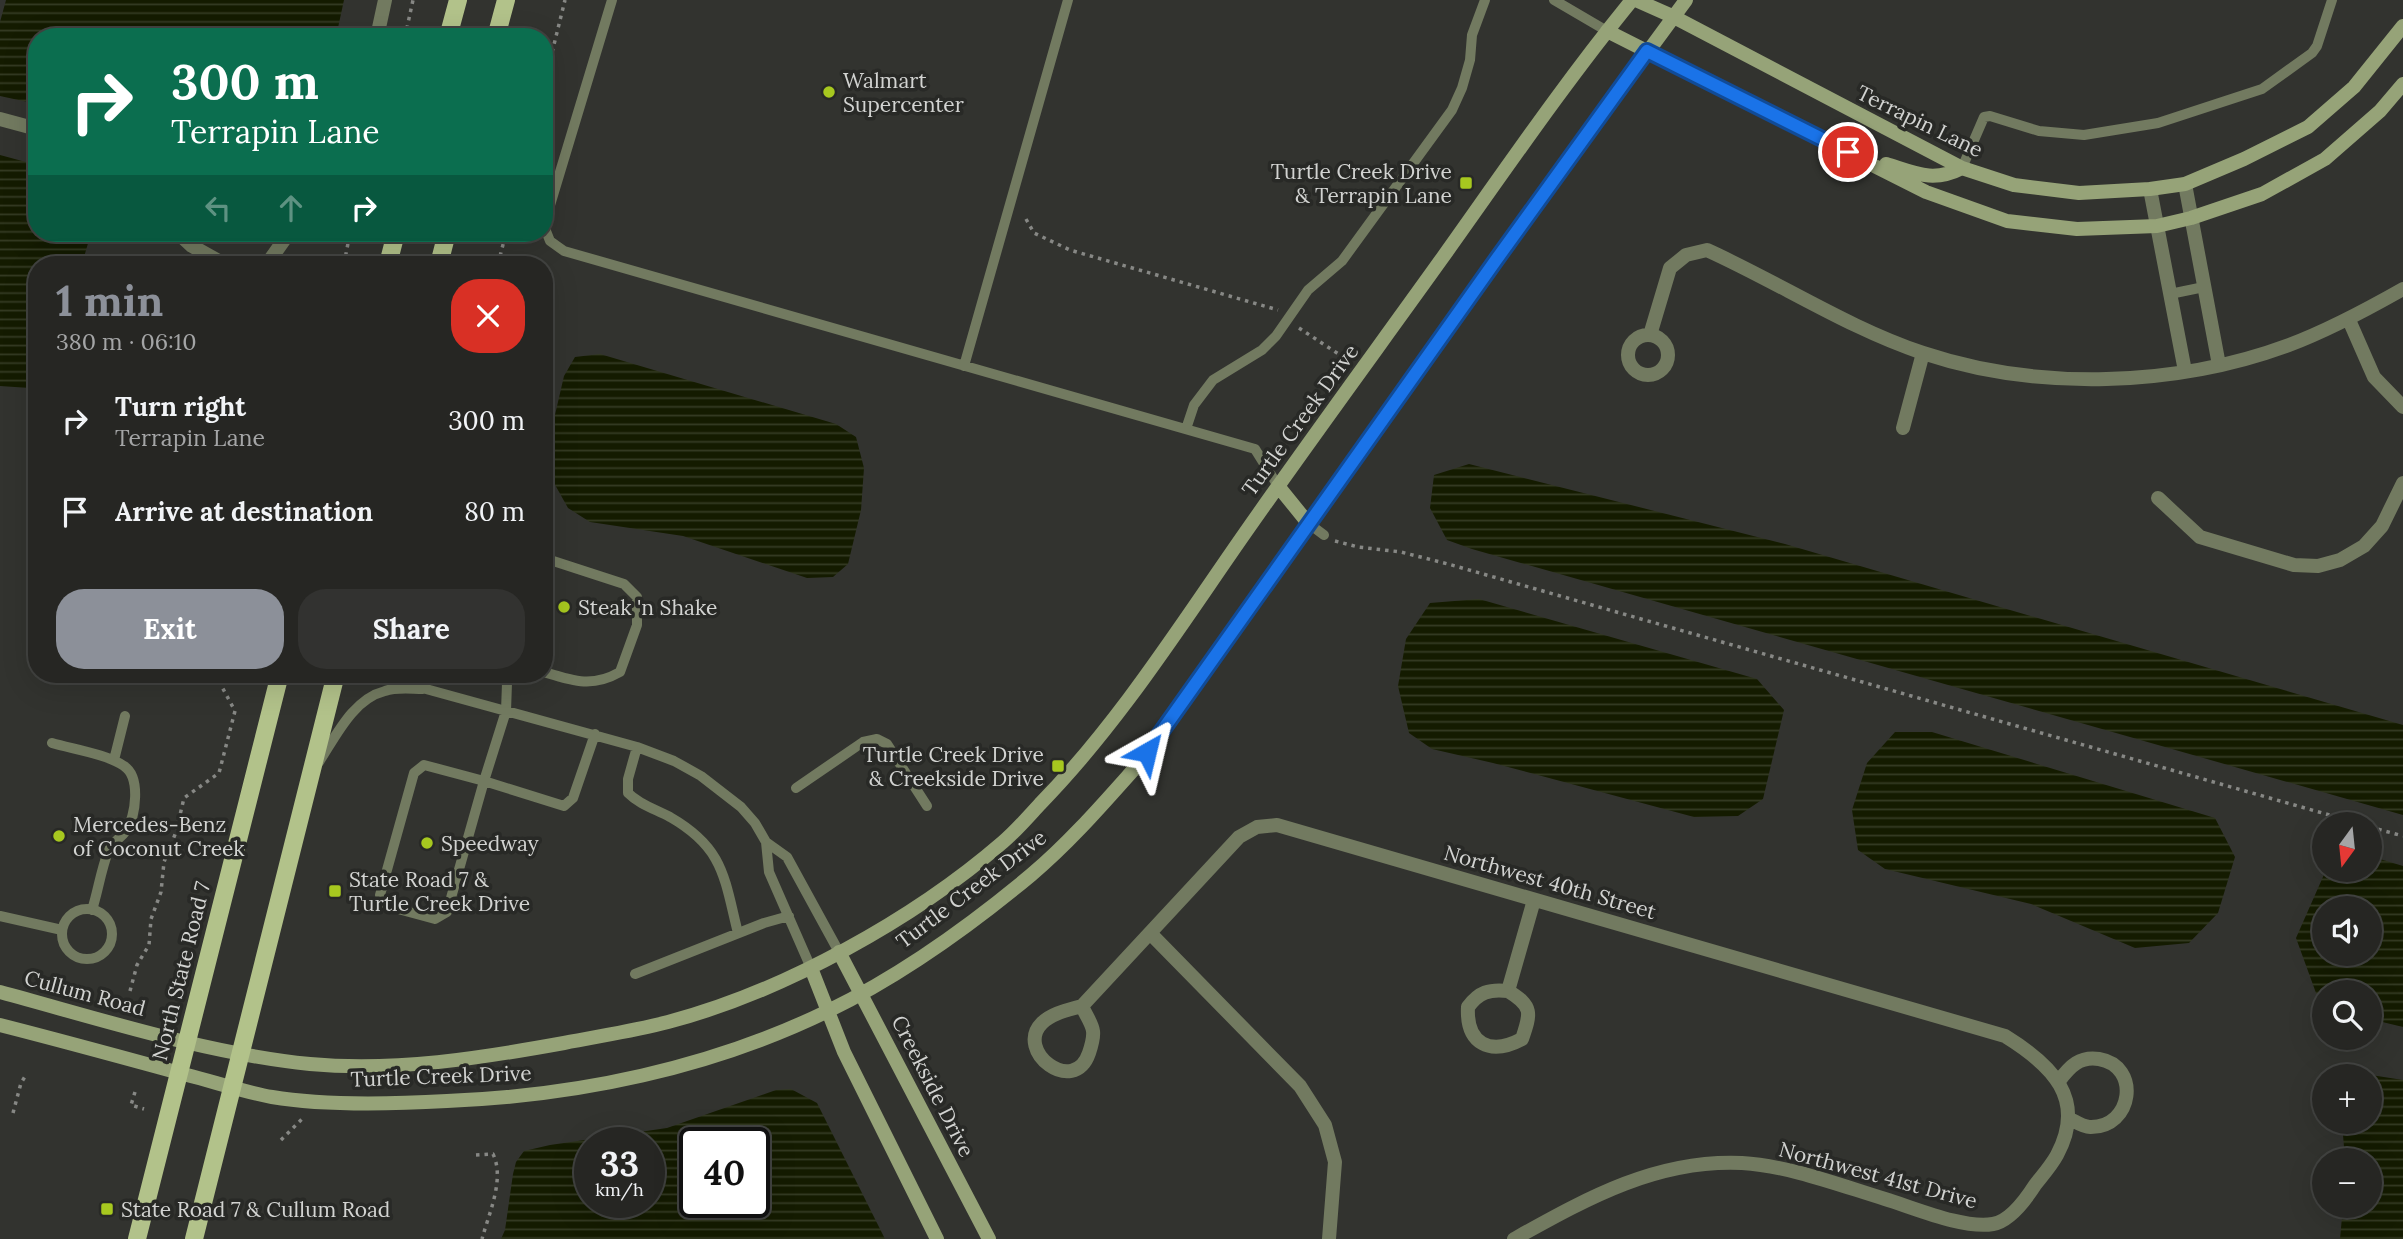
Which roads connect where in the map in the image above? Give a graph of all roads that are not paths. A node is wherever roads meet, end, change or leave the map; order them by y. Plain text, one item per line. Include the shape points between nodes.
1 (385, 0) edge
2 (507, 0) edge
3 (612, 0) edge
4 (1068, 0) edge
5 (1485, 0) edge
6 (1554, 0) edge
7 (1634, 0) edge
8 (1686, 0) edge
9 (2332, 0) edge
10 (456, 5) edge
11 (1672, 16) junction
12 (2403, 26) edge
13 (379, 28) edge
14 (450, 28) edge
15 (499, 28) edge
16 (1607, 31) junction
17 (1647, 51) junction
18 (2403, 84) edge
19 (0, 119) edge
20 (28, 127) edge
21 (1848, 152) junction
22 (1962, 168) junction
23 (2185, 184) junction
24 (2150, 189) junction
25 (553, 195) edge
26 (2191, 218) junction
27 (2157, 226) junction
28 (188, 242) edge
29 (551, 242) edge
30 (210, 256) edge
31 (2204, 287) junction
32 (2403, 289) edge
33 (2170, 294) junction
34 (2349, 320) junction
35 (1650, 335) dead end
36 (1923, 353) junction
37 (2219, 365) junction
38 (964, 366) junction
39 (2185, 371) junction
40 (2403, 407) edge
41 (1903, 428) dead end
42 (1186, 429) junction
43 (2403, 483) edge
44 (1278, 486) junction
45 (2158, 498) dead end
46 (1308, 523) junction
47 (1324, 535) road end
48 (553, 561) edge
49 (553, 674) edge
50 (279, 683) edge
51 (334, 683) edge
52 (413, 683) edge
53 (508, 683) edge
54 (426, 689) junction
55 (506, 710) junction
56 (125, 716) dead end
57 (595, 734) junction
58 (51, 743) dead end
59 (637, 747) junction
60 (114, 760) junction
61 (312, 772) junction
62 (484, 781) junction
63 (796, 788) dead end
64 (927, 806) dead end
65 (766, 842) junction
66 (1534, 900) junction
67 (92, 910) junction
68 (0, 916) edge
69 (789, 916) junction
70 (62, 930) junction
71 (738, 933) junction
72 (1150, 933) junction
73 (839, 952) junction
74 (811, 968) junction
75 (635, 974) dead end
76 (1508, 991) junction
77 (0, 992) edge
78 (861, 993) junction
79 (1082, 1006) junction
80 (828, 1011) junction
81 (0, 1025) edge
82 (186, 1041) junction
83 (241, 1052) junction
84 (178, 1072) junction
85 (2059, 1081) junction
86 (232, 1086) junction
87 (2070, 1119) junction
88 (137, 1239) edge
89 (194, 1239) edge
90 (937, 1239) edge
91 (989, 1239) edge
92 (1329, 1239) edge
93 (1514, 1239) edge

1 - 13 street
2 - 15 main road
3 - 25 lane
4 - 38 lane
5 - 42 lane via 1472,35 1462,88 1451,110 1342,261 1308,290 1262,350 1213,380 1194,405
6 - 16 lane
7 - 11 street, Terrapin Lane
7 - 16 street, Turtle Creek Drive
8 - 11 street, Turtle Creek Drive
9 - 22 lane via 2312,53 2262,89 2158,123 2084,135 2039,131 1984,117
10 - 14 main road
11 - 17 street, Turtle Creek Drive
11 - 22 street, Terrapin Lane
12 - 23 street, Terrapin Lane via 2354,86 2308,127
16 - 17 street
16 - 44 street, Turtle Creek Drive
17 - 21 street
17 - 46 street, Turtle Creek Drive
18 - 26 street via 2380,111 2325,159 2262,194
19 - 20 street
21 - 22 street via 1929,177
21 - 27 street via 1926,192 2007,221 2077,229
22 - 24 street, Terrapin Lane via 2014,185 2066,191
23 - 24 street, Terrapin Lane
23 - 26 street
24 - 27 street
26 - 27 street
26 - 31 street
27 - 33 street
28 - 30 street
29 - 38 lane via 564,251
31 - 33 lane
31 - 37 street
32 - 34 street
33 - 39 street
34 - 37 street via 2287,346
34 - 40 street via 2374,377
35 - 36 street via 1670,268 1686,255 1707,250
36 - 39 street via 1968,365 2067,379 2122,379
36 - 41 street
37 - 39 street
38 - 42 lane
42 - 44 lane via 1255,449
43 - 45 street via 2382,526 2364,546 2318,566 2294,565 2200,537
44 - 46 street
44 - 73 street, Turtle Creek Drive via 1138,687 1068,775 995,848 919,906
46 - 47 lane
46 - 78 street, Turtle Creek Drive via 1135,768 1062,847 939,946
48 - 49 lane via 624,584 638,597 637,625 620,673 604,681 582,682
50 - 82 main road, North State Road 7
51 - 61 main road
52 - 54 lane
53 - 55 lane
54 - 55 lane
54 - 61 lane via 388,690 357,706
55 - 57 lane
55 - 62 lane
56 - 60 lane
57 - 59 lane
57 - 62 lane via 573,798 564,806
58 - 60 lane
59 - 65 lane via 674,761 725,792 755,823
59 - 71 lane via 628,793 636,802 696,833 714,854
60 - 67 lane via 127,767 136,788 130,824 109,849
61 - 83 main road
62 - 62 lane via 424,765 414,773 380,895 387,906 435,919 447,912
63 - 64 lane via 863,742 877,739 887,744
65 - 69 lane via 769,872
65 - 73 lane via 787,857
66 - 72 street, Northwest 40th Street via 1277,825 1256,827 1239,837
66 - 76 street
66 - 85 street, Northwest 40th Street via 2005,1037 2046,1065
67 - 70 lane via 76,912
67 - 70 lane via 110,925 111,940 102,954 78,957 65,946
68 - 70 lane
69 - 71 lane
69 - 74 lane
71 - 75 lane
72 - 79 street, Northwest 40th Street
72 - 92 street via 1300,1086 1325,1125 1335,1163
73 - 74 street, Turtle Creek Drive
73 - 78 street, Creekside Drive
74 - 80 street
74 - 83 street, Turtle Creek Drive via 672,1021 504,1054 373,1066 305,1063
76 - 76 street via 1482,992 1468,1007 1467,1023 1482,1044 1495,1047 1522,1039 1530,1014 1525,1002
77 - 82 street, Cullum Road
78 - 80 street, Turtle Creek Drive
78 - 91 street, Creekside Drive
79 - 79 street, Northwest 40th Street via 1093,1031 1084,1064 1074,1070 1049,1067 1040,1059 1035,1042 1038,1029 1056,1013
80 - 86 street, Turtle Creek Drive via 677,1067 514,1097 346,1102 271,1097
80 - 90 street
81 - 84 street
82 - 83 street, Cullum Road
82 - 84 main road, North State Road 7
83 - 86 main road
84 - 86 street, Turtle Creek Drive
84 - 88 main road, North State Road 7
85 - 87 street
85 - 87 street via 2071,1065 2089,1058 2108,1061 2123,1074 2128,1093 2122,1112 2107,1125 2088,1127
86 - 89 main road
87 - 93 street, Northwest 41st Drive via 2057,1155 2036,1185 1996,1224 1963,1222 1791,1171 1743,1163 1690,1164 1580,1202

